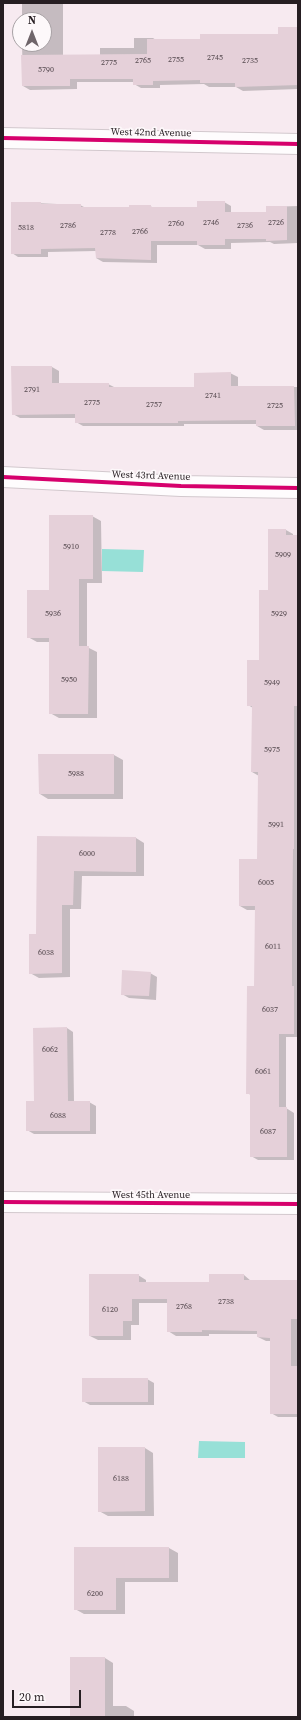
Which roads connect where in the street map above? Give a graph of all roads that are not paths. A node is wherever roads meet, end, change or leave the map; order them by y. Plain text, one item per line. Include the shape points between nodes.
1 (3, 138) edge
2 (298, 144) edge
3 (3, 478) edge
4 (298, 488) edge
5 (3, 1202) edge
6 (298, 1204) edge

1 - 2 street, West 42nd Avenue
3 - 4 street, West 43rd Avenue
5 - 6 street, West 45th Avenue

